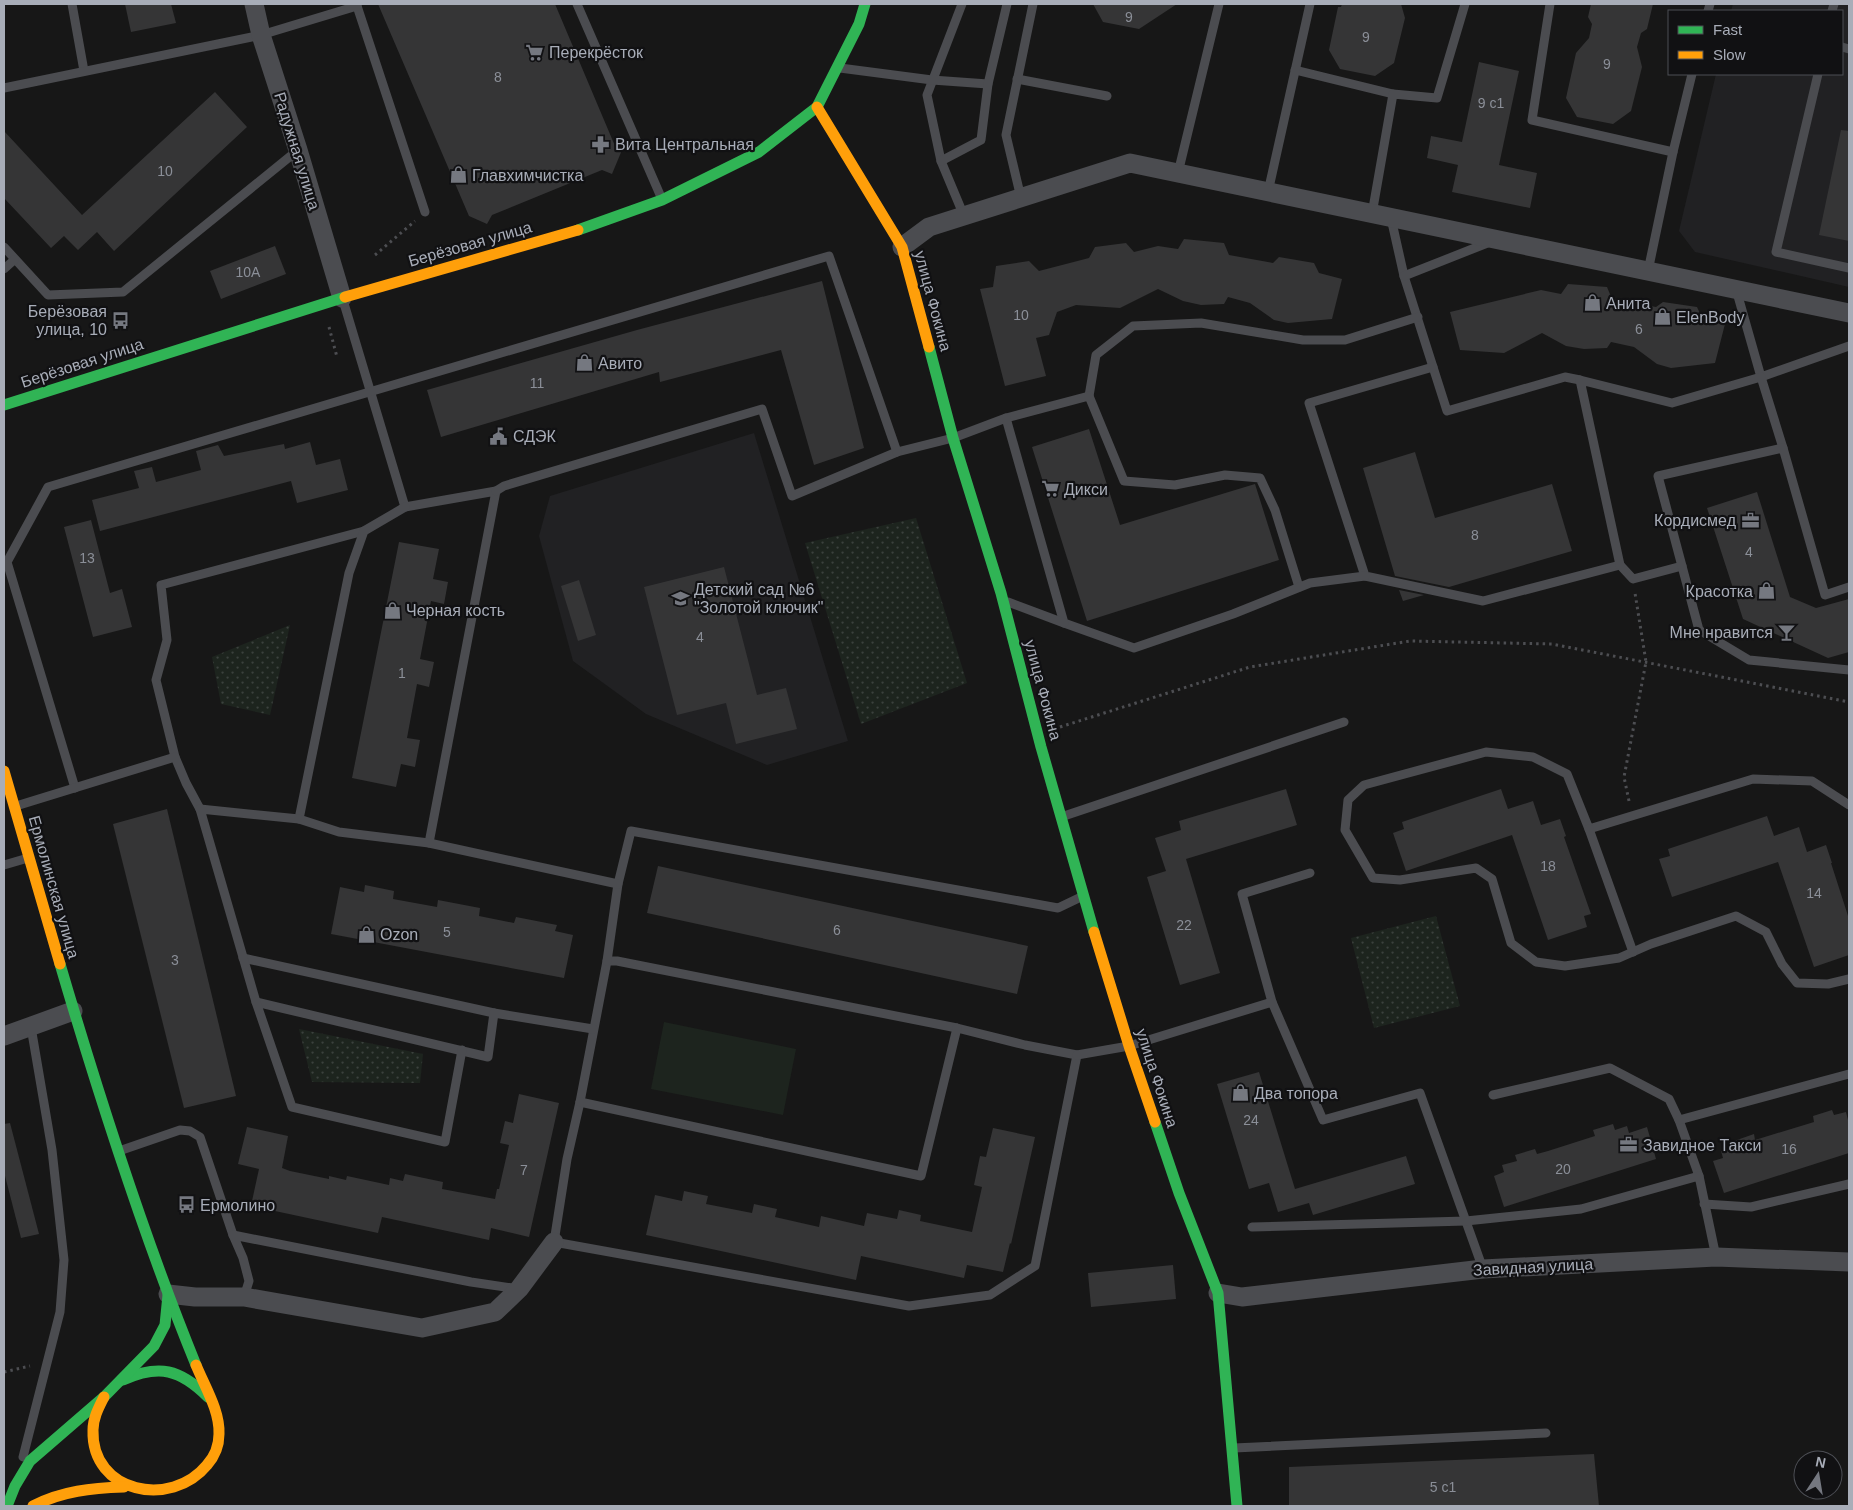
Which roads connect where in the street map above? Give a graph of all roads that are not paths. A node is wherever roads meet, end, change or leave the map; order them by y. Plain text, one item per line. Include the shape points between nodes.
1 (72, 4) edge
2 (254, 4) edge
3 (577, 4) edge
4 (865, 4) edge
5 (962, 4) edge
6 (1007, 4) edge
7 (1033, 4) edge
8 (1219, 4) edge
9 (1310, 4) edge
10 (1465, 4) edge
11 (1550, 4) edge
12 (357, 5) edge
13 (261, 34) junction
14 (837, 67) junction
15 (1295, 70) junction
16 (84, 71) junction
17 (1692, 75) edge
18 (1818, 75) edge
19 (1017, 79) junction
20 (932, 80) junction
21 (988, 84) junction
22 (5, 89) edge
23 (1394, 94) junction
24 (1107, 96) dead end
25 (817, 107) junction
26 (298, 150) junction
27 (1673, 152) junction
28 (941, 161) junction
29 (1178, 173) junction
30 (1268, 192) junction
31 (1021, 198) junction
32 (662, 200) junction
33 (425, 212) road end
34 (1372, 214) junction
35 (964, 216) junction
36 (1391, 218) junction
37 (1496, 239) junction
38 (4, 247) edge
39 (902, 247) junction
40 (14, 260) junction
41 (1849, 268) edge
42 (4, 269) edge
43 (1648, 271) junction
44 (1404, 276) junction
45 (1736, 289) junction
46 (342, 298) junction
47 (1849, 313) edge
48 (1418, 317) junction
49 (1849, 346) edge
50 (1433, 366) junction
51 (1761, 376) junction
52 (1580, 380) junction
53 (370, 392) junction
54 (1089, 396) junction
55 (4, 405) edge
56 (1006, 418) junction
57 (953, 438) junction
58 (1783, 448) junction
59 (897, 452) junction
60 (496, 491) junction
61 (405, 507) junction
62 (364, 531) junction
63 (1620, 565) junction
64 (1682, 566) junction
65 (1365, 576) junction
66 (1299, 587) junction
67 (1849, 587) edge
68 (1002, 600) junction
69 (1064, 623) junction
70 (1849, 670) edge
71 (1344, 722) dead end
72 (175, 757) junction
73 (4, 771) edge
74 (75, 788) junction
75 (1849, 804) edge
76 (14, 806) junction
77 (200, 809) junction
78 (1061, 817) junction
79 (299, 819) junction
80 (1589, 829) junction
81 (429, 843) junction
82 (29, 858) junction
83 (4, 865) edge
84 (1310, 873) dead end
85 (618, 884) junction
86 (1083, 896) junction
87 (1633, 952) junction
88 (243, 958) junction
89 (607, 961) junction
90 (1849, 979) edge
91 (256, 1002) junction
92 (1272, 1002) junction
93 (74, 1011) junction
94 (494, 1013) junction
95 (31, 1027) junction
96 (957, 1028) junction
97 (594, 1029) junction
98 (4, 1036) edge
99 (1129, 1046) junction
100 (462, 1050) junction
101 (1078, 1054) junction
102 (1849, 1074) edge
103 (1493, 1095) dead end
104 (580, 1102) junction
105 (1679, 1120) junction
106 (118, 1151) junction
107 (1699, 1176) junction
108 (1849, 1184) edge
109 (1704, 1204) junction
110 (1466, 1221) junction
111 (1252, 1227) dead end
112 (233, 1235) junction
113 (554, 1242) junction
114 (1716, 1257) junction
115 (1849, 1262) edge
116 (1483, 1269) junction
117 (519, 1289) junction
118 (1218, 1293) junction
119 (168, 1294) junction
120 (244, 1297) junction
121 (119, 1382) junction
122 (104, 1397) junction
123 (209, 1397) junction
124 (1546, 1434) dead end
125 (1231, 1448) junction
126 (15, 1486) junction
127 (124, 1486) junction
128 (7, 1506) edge
129 (33, 1506) edge
130 (1237, 1506) edge

1 - 16 lane
2 - 13 street, Радужная улица
3 - 32 lane
4 - 14 street, Берёзовая улица via 859,24
5 - 20 lane
6 - 21 lane
7 - 19 lane
8 - 29 lane
9 - 15 lane
10 - 23 lane via 1436,98
11 - 27 lane via 1532,120
12 - 13 lane
12 - 33 lane
13 - 16 lane
13 - 26 street, Радужная улица
14 - 20 lane
14 - 25 street, Берёзовая улица
15 - 23 lane
15 - 30 lane
16 - 22 lane
17 - 27 lane
18 - 41 lane via 1776,252
19 - 24 lane
19 - 31 lane via 1006,135
20 - 21 lane
20 - 28 lane via 927,95
21 - 28 lane via 981,140
23 - 34 lane
25 - 32 street, Берёзовая улица via 759,152
25 - 39 street, улица Фокина
26 - 40 lane via 123,292 48,295
26 - 46 street, Радужная улица
27 - 43 lane
28 - 35 lane
29 - 30 street
29 - 31 street via 1130,163
30 - 34 street
31 - 35 street
32 - 46 street, Берёзовая улица via 600,223
34 - 36 street
35 - 39 street via 929,228
36 - 37 street
36 - 44 lane
37 - 43 street
37 - 44 lane
38 - 40 lane
39 - 57 street, улица Фокина
40 - 42 lane
43 - 45 street
44 - 48 lane
45 - 47 street
45 - 51 lane
46 - 53 lane
46 - 55 street, Берёзовая улица
48 - 50 lane
48 - 54 lane via 1345,340 1303,340 1201,323 1134,326 1096,355
49 - 51 lane
50 - 52 lane via 1447,411 1565,377
50 - 65 lane via 1309,402
51 - 52 lane via 1672,403
51 - 58 lane
52 - 63 lane
53 - 59 lane via 829,256
53 - 61 lane
53 - 74 lane via 48,487 7,562
54 - 56 lane
54 - 66 lane via 1124,481 1175,485 1225,475 1260,478 1275,510
56 - 57 lane
56 - 69 lane
57 - 59 lane
57 - 68 street, улица Фокина
58 - 64 lane via 1658,476
58 - 67 lane via 1825,595
59 - 60 lane via 792,496 762,409
60 - 61 lane
60 - 81 lane
61 - 62 lane
62 - 72 lane via 161,585 167,640 156,680
62 - 79 lane via 349,573
63 - 64 lane via 1633,579
63 - 65 lane via 1483,601
64 - 70 lane via 1699,630 1749,660
65 - 66 lane via 1310,582
66 - 69 lane via 1134,648
68 - 69 lane
68 - 78 street, улица Фокина
71 - 78 lane
72 - 74 lane
72 - 77 lane
73 - 76 street, Ермолинская улица
74 - 76 lane
75 - 80 lane via 1812,781 1753,779
76 - 82 street, Ермолинская улица
77 - 79 lane
77 - 88 lane
78 - 86 street, улица Фокина
79 - 81 lane via 339,832
80 - 87 lane
80 - 87 lane via 1567,774 1533,757 1486,752 1364,785 1348,800 1345,830 1373,878 1400,880 1476,868 1492,879 1511,943 1536,962 1565,966 1618,958
81 - 85 lane
82 - 83 lane
82 - 93 street, Ермолинская улица
84 - 92 lane via 1242,894
85 - 86 lane via 631,831 1058,908
85 - 89 lane
86 - 99 street, улица Фокина
87 - 90 lane via 1736,916 1766,932 1782,964 1797,983 1828,984
88 - 91 lane
88 - 94 lane
89 - 96 lane via 617,960
89 - 97 lane
91 - 100 lane
91 - 100 lane via 292,1107 445,1142
92 - 99 lane
92 - 110 lane via 1323,1120 1420,1093
93 - 95 street
93 - 106 street, Ермолинская улица
94 - 97 lane
94 - 100 lane via 488,1057
95 - 98 street
95 - 126 lane via 52,1150 64,1260 60,1312
96 - 101 lane via 1024,1045
96 - 104 lane via 921,1176
97 - 104 lane
99 - 101 lane
99 - 118 street, улица Фокина via 1179,1193
101 - 113 lane via 1035,1266 990,1295 909,1306
102 - 105 lane
103 - 105 lane via 1610,1068 1669,1099
104 - 113 lane
105 - 107 lane
106 - 112 lane via 180,1130 200,1137
106 - 119 street, Ермолинская улица
107 - 109 lane
107 - 110 lane via 1582,1209
108 - 109 lane via 1751,1207
109 - 114 lane
110 - 111 lane
110 - 116 lane
112 - 117 lane
112 - 120 lane via 244,1258 249,1281
113 - 117 street
114 - 115 street, Завидная улица
114 - 116 street, Завидная улица
116 - 118 street, Завидная улица via 1242,1297
117 - 120 street via 495,1312 422,1328
118 - 125 street, улица Фокина
119 - 120 street
119 - 121 street via 165,1325 154,1346
119 - 123 street, Ермолинская улица
121 - 122 street
121 - 123 street via 137,1372 157,1369 178,1373 196,1383
122 - 126 street via 30,1461
122 - 127 street via 95,1416 95,1447 100,1462
123 - 127 street via 217,1414 220,1433 217,1452 208,1469 179,1492 160,1496 141,1494
124 - 125 lane
125 - 130 street, улица Фокина
126 - 128 street
127 - 129 street via 84,1488 47,1498

